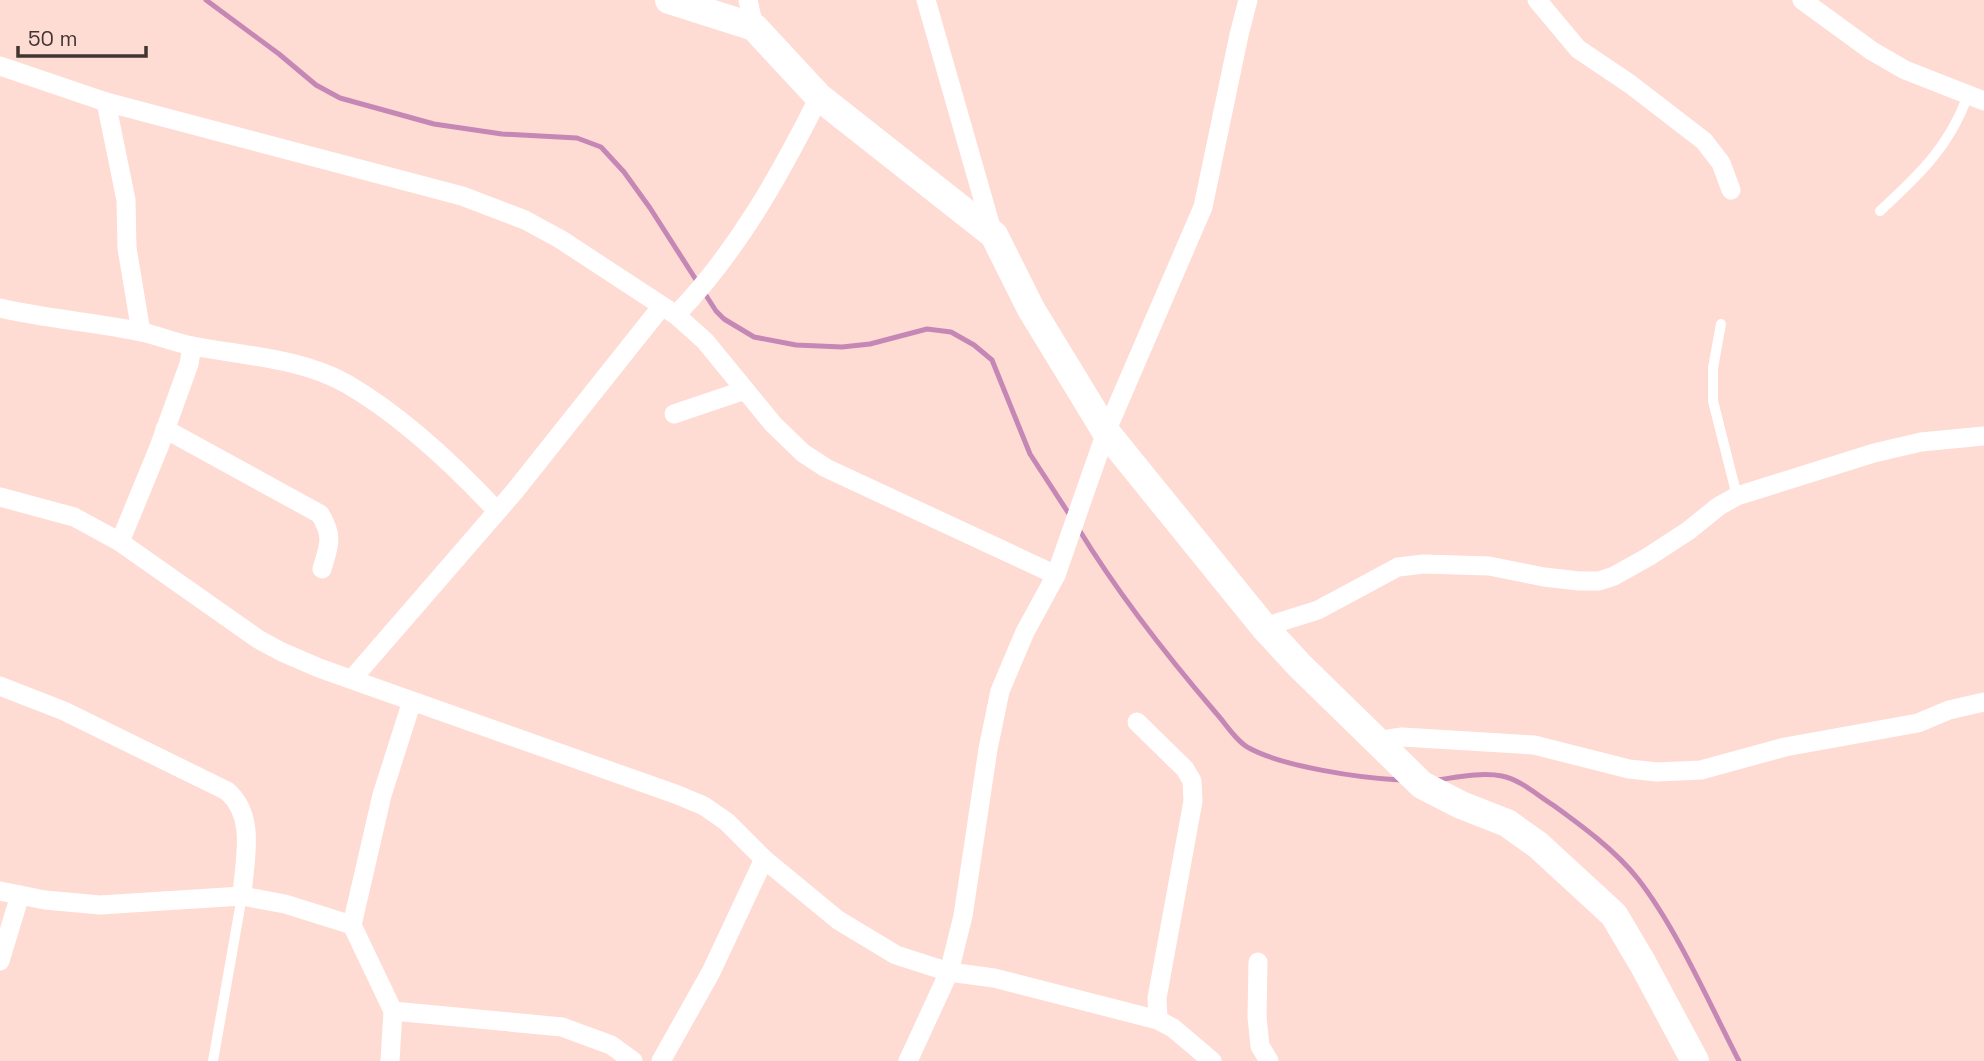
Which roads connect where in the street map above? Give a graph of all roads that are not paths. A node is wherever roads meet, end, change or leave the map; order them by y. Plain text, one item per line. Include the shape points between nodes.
1 (669, 0) edge
2 (926, 0) edge
3 (1248, 0) edge
4 (1537, 0) edge
5 (1802, 0) edge
6 (751, 13) edge
7 (0, 66) edge
8 (819, 97) junction
9 (1976, 98) edge
10 (106, 102) junction
11 (1731, 190) dead end
12 (1880, 211) dead end
13 (993, 234) junction
14 (0, 308) edge
15 (669, 310) junction
16 (1721, 324) dead end
17 (141, 332) junction
18 (192, 346) junction
19 (745, 390) junction
20 (674, 414) dead end
21 (165, 429) junction
22 (1106, 432) junction
23 (1984, 436) edge
24 (1737, 496) junction
25 (0, 497) edge
26 (497, 511) junction
27 (120, 542) junction
28 (322, 569) dead end
29 (1056, 575) junction
30 (1264, 627) junction
31 (352, 679) junction
32 (0, 686) edge
33 (412, 701) junction
34 (1984, 702) edge
35 (1137, 722) dead end
36 (1385, 749) junction
37 (764, 859) junction
38 (10, 893) edge
39 (242, 896) junction
40 (352, 925) junction
41 (0, 961) edge
42 (1258, 962) dead end
43 (948, 972) junction
44 (393, 1011) junction
45 (1158, 1020) junction
46 (213, 1061) edge
47 (390, 1061) edge
48 (633, 1061) edge
49 (661, 1061) edge
50 (908, 1061) edge
51 (1212, 1061) edge
52 (1269, 1061) edge
53 (1695, 1061) edge

1 - 6 street
2 - 13 street
3 - 22 street via 1203,207
4 - 11 street via 1578,49 1704,141 1721,163
5 - 9 street via 1905,70
6 - 8 street
7 - 10 street
8 - 13 street
8 - 15 street via 767,193 712,276 694,296
9 - 12 lane via 1938,153
10 - 15 street via 462,196 525,220
10 - 17 street via 126,200 127,248
13 - 22 street via 1031,309
14 - 17 street
15 - 19 street via 705,341
15 - 26 street
16 - 24 lane via 1713,401
17 - 18 street
18 - 21 street
18 - 26 street via 290,363 346,384 462,474
19 - 20 street
19 - 29 street via 803,453 826,468
21 - 27 street
21 - 28 street via 320,514 331,540
22 - 29 street
22 - 30 street
23 - 24 street via 1874,453
24 - 30 street via 1648,557 1600,581 1478,565 1398,567 1318,610
25 - 27 street via 74,517
26 - 31 street
27 - 31 street via 258,639
29 - 43 street via 1000,691 963,916
30 - 36 street
31 - 33 street
32 - 39 street via 64,711 227,791 240,804 245,819
33 - 37 street via 704,806
33 - 40 street via 382,795
34 - 36 street via 1918,723 1785,747 1701,769 1629,769 1515,743 1402,737 1389,738
35 - 45 street via 1192,780 1193,801 1157,998
36 - 53 street via 1422,785 1507,823 1538,845 1614,915
37 - 43 street via 866,939 896,955
37 - 49 street via 711,972
38 - 39 street via 100,905
38 - 41 street
39 - 40 street
39 - 46 lane
40 - 44 street
42 - 52 street via 1260,1046
43 - 45 street via 994,978
43 - 50 street
44 - 47 street
44 - 48 street via 562,1027 611,1045
45 - 51 street

